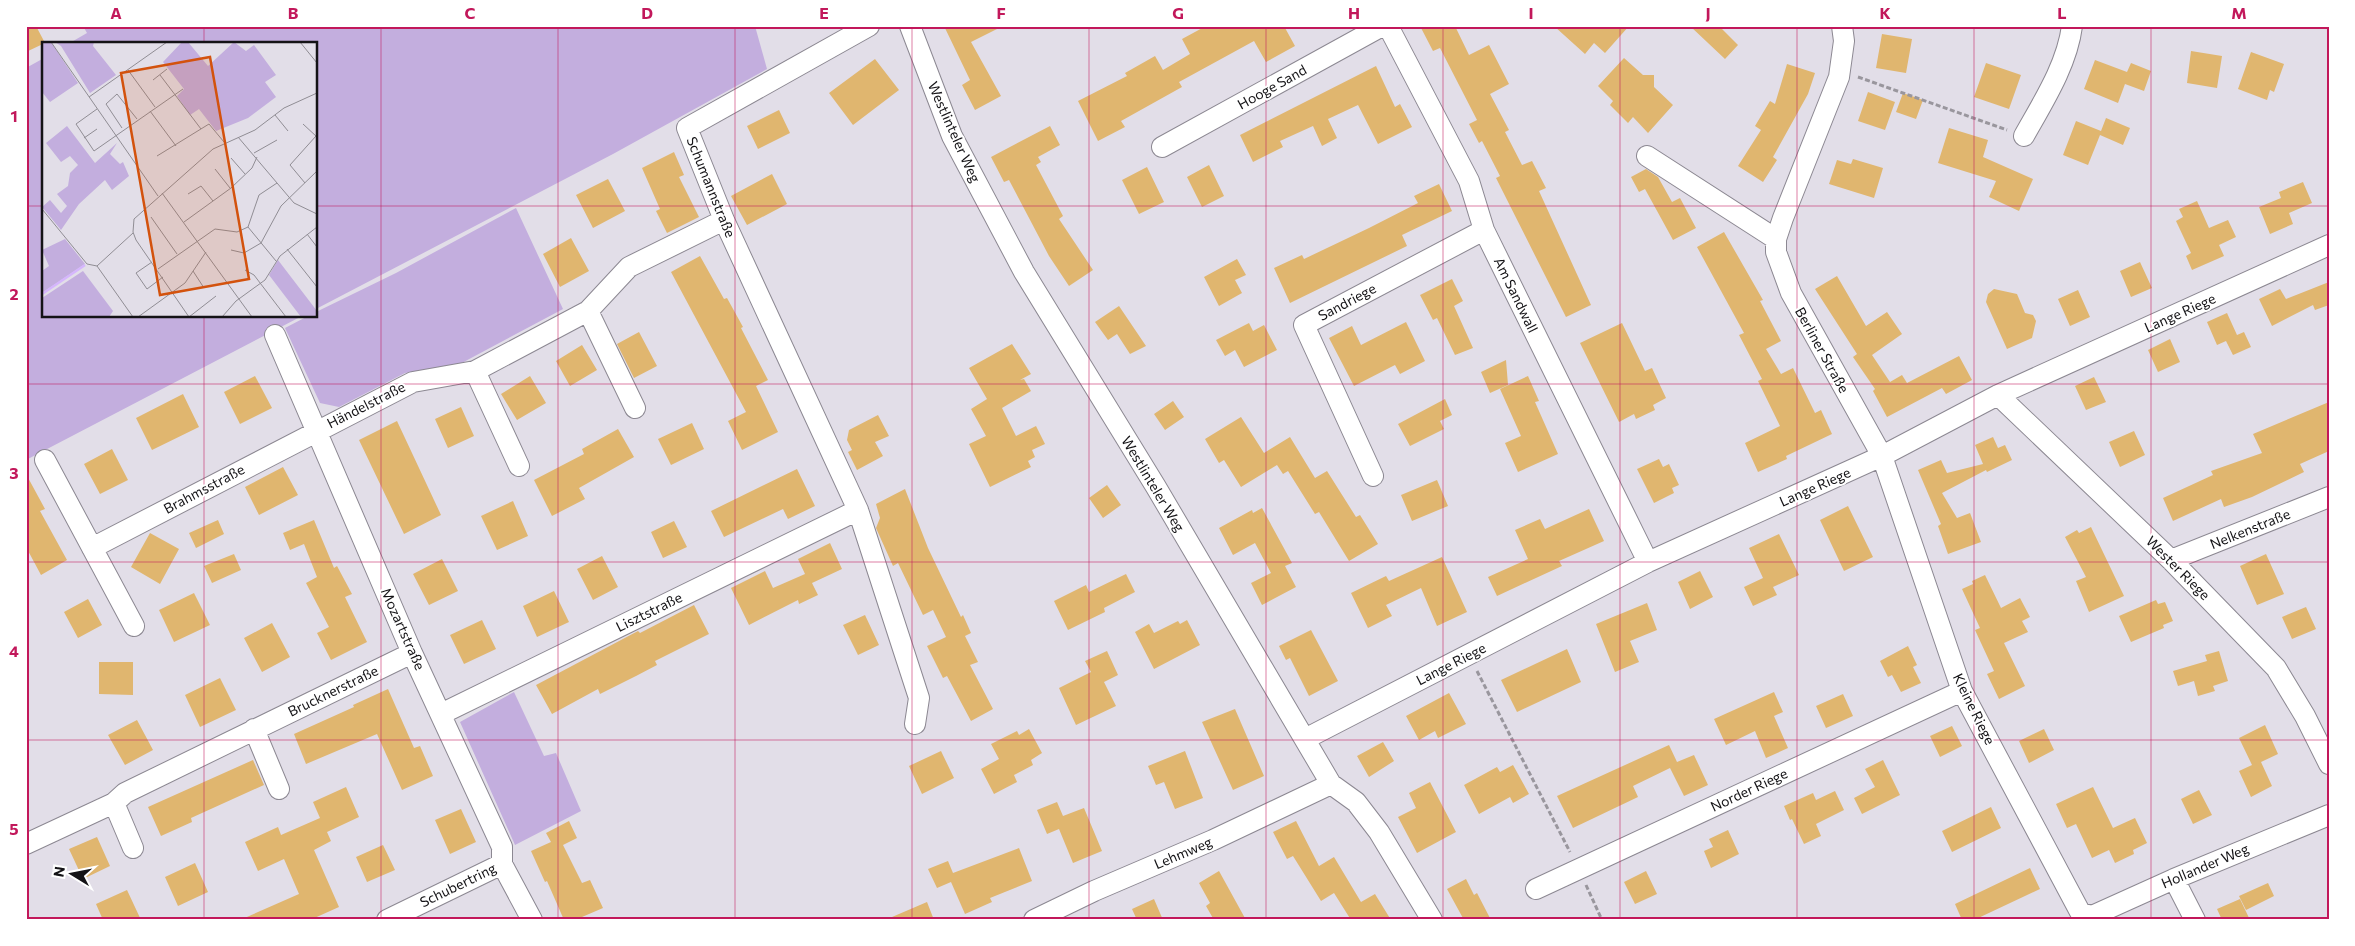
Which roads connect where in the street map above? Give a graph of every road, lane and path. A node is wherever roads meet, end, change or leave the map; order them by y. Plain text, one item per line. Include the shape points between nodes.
1 (869, 26) edge
2 (910, 26) edge
3 (1382, 26) edge
4 (1388, 26) edge
5 (1842, 26) edge
6 (2072, 26) edge
7 (1840, 71) junction
8 (2024, 136) joint
9 (1162, 147) dead end
10 (1647, 156) dead end
11 (724, 220) junction
12 (1484, 230) junction
13 (1776, 239) junction
14 (2329, 245) edge
15 (588, 312) junction
16 (275, 335) dead end
17 (476, 371) junction
18 (1998, 395) junction
19 (634, 408) dead end
20 (317, 430) junction
21 (1882, 456) junction
22 (45, 460) dead end
23 (519, 466) dead end
24 (1373, 476) dead end
25 (2329, 497) edge
26 (858, 510) junction
27 (92, 548) junction
28 (2171, 560) junction
29 (1648, 562) junction
30 (134, 626) dead end
31 (412, 653) junction
32 (1469, 655) junction
33 (1962, 691) junction
34 (441, 714) junction
35 (916, 724) dead end
36 (254, 729) junction
37 (1305, 739) junction
38 (2329, 764) edge
39 (1331, 784) junction
40 (279, 789) dead end
41 (114, 803) junction
42 (2329, 815) edge
43 (26, 844) edge
44 (133, 848) dead end
45 (502, 864) junction
46 (1579, 870) junction
47 (2174, 878) junction
48 (1536, 889) dead end
49 (2087, 918) edge
50 (387, 920) edge
51 (532, 920) edge
52 (1034, 920) edge
53 (1432, 920) edge
54 (1602, 920) edge
55 (2195, 920) edge

1 - 11 street, Schumannstraße via 687,128
2 - 37 street, Westlinteler Weg via 952,136 1024,272 1156,486
3 - 9 street, Hooge Sand
4 - 12 street, Am Sandwall via 1469,181
5 - 7 street, Berliner Straße via 1844,41
6 - 8 street via 2070,41 2047,96
7 - 8 path
7 - 13 street, Berliner Straße
10 - 13 street
11 - 15 street, Händelstraße via 630,267
11 - 26 street, Schumannstraße
12 - 24 street, Sandriege via 1304,324
12 - 29 street, Am Sandwall
13 - 21 street, Berliner Straße via 1776,252 1790,293
14 - 18 street, Lange Riege
15 - 17 street, Händelstraße
15 - 19 street
16 - 20 street, Mozartstraße
17 - 20 street, Händelstraße via 413,382
17 - 23 street
18 - 21 street, Lange Riege
18 - 28 street, Wester Riege
20 - 27 street, Brahmsstraße
20 - 31 street, Mozartstraße
21 - 29 street, Lange Riege
21 - 33 street, Kleine Riege
22 - 27 street
25 - 28 street, Nelkenstraße
26 - 34 street, Lisztstraße
26 - 35 street via 919,698
27 - 30 street
28 - 38 street, Wester Riege via 2276,668
29 - 32 street, Lange Riege
31 - 34 street, Mozartstraße
31 - 36 street, Brucknerstraße
32 - 37 street, Lange Riege
32 - 46 path
33 - 46 street, Norder Riege
33 - 49 street, Kleine Riege via 2080,912
34 - 45 street, Mozartstraße via 502,847
36 - 40 street
36 - 41 street, Brucknerstraße via 125,793
37 - 39 street, Westlinteler Weg
39 - 52 street, Lehmweg
39 - 53 street, Westlinteler Weg via 1356,802 1379,832
41 - 43 street, Brucknerstraße
41 - 44 street
42 - 47 street, Hollander Weg
45 - 50 street, Schubertring
45 - 51 street, Mozartstraße
46 - 48 street, Norder Riege
46 - 54 path
47 - 49 street, Hollander Weg
47 - 55 street

